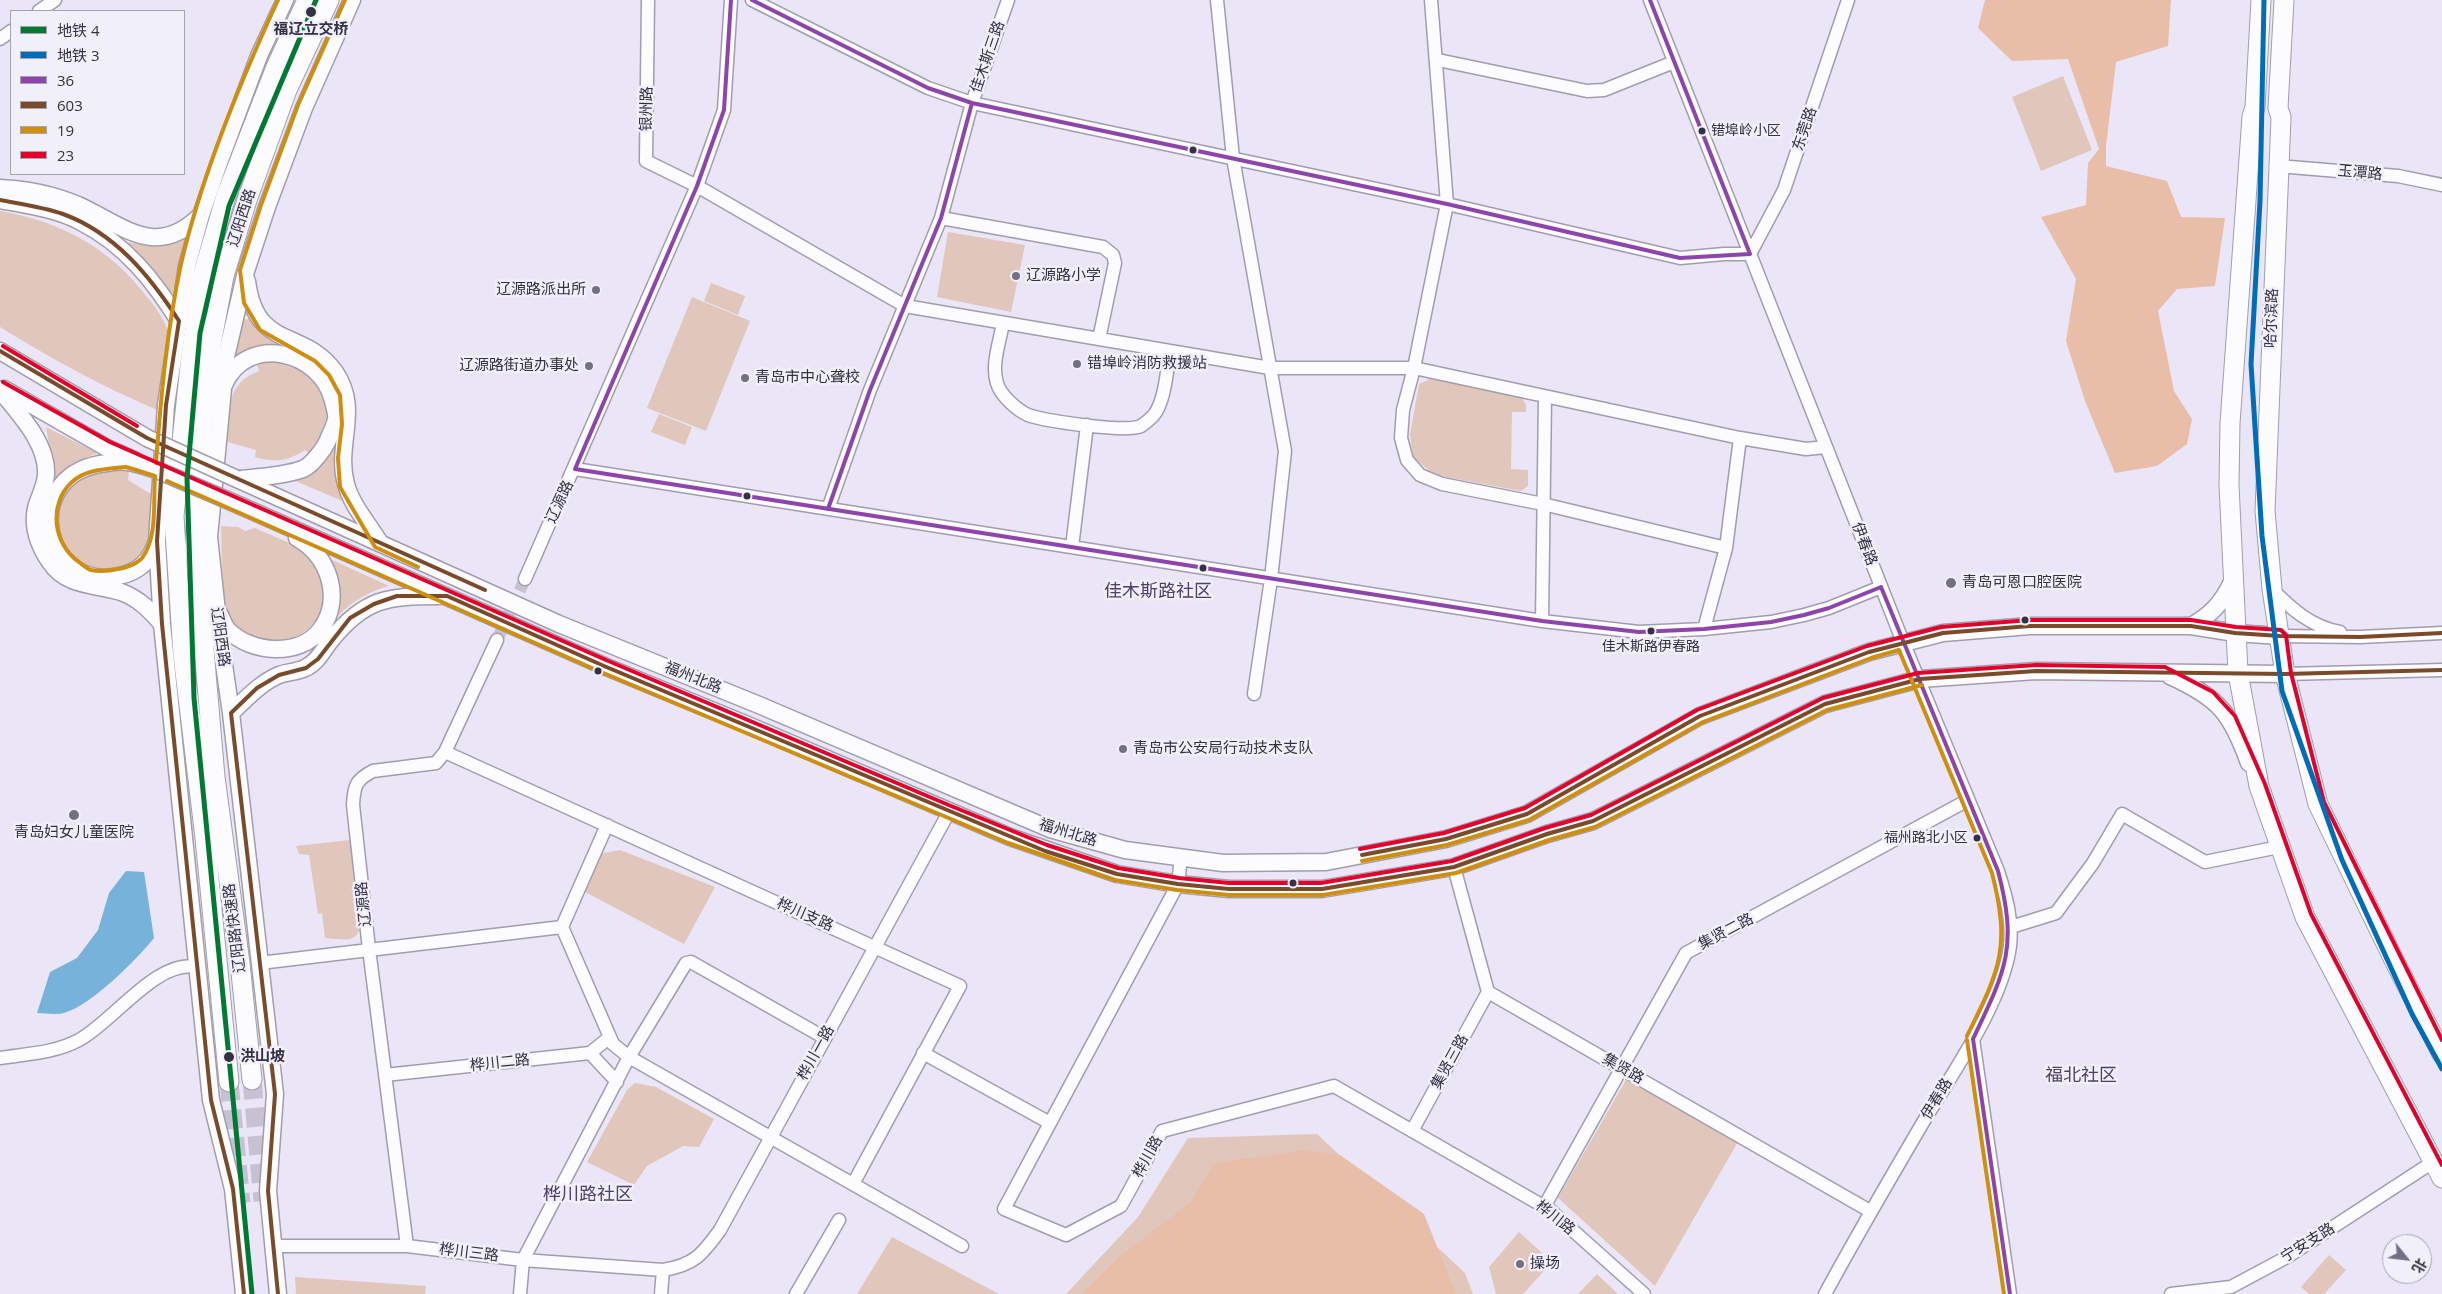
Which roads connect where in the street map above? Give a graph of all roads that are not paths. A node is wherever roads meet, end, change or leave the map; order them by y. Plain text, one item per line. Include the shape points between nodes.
1 (55, 0) edge
2 (285, 0) edge
3 (307, 0) edge
4 (329, 0) edge
5 (352, 0) edge
6 (648, 0) edge
7 (731, 0) edge
8 (752, 0) edge
9 (1008, 0) edge
10 (1217, 0) edge
11 (1432, 0) edge
12 (1848, 0) edge
13 (2261, 0) edge
14 (2284, 0) edge
15 (1652, 1) edge
16 (40, 10) edge
17 (10, 32) edge
18 (0, 40) edge
19 (1438, 60) junction
20 (1674, 62) junction
21 (972, 103) junction
22 (1233, 158) junction
23 (2278, 166) junction
24 (2442, 185) edge
25 (697, 186) junction
26 (0, 188) edge
27 (0, 200) edge
28 (1447, 204) junction
29 (201, 215) junction
30 (941, 218) junction
31 (1750, 254) junction
32 (246, 271) junction
33 (905, 306) junction
34 (179, 322) junction
35 (1003, 323) junction
36 (1100, 339) junction
37 (0, 351) edge
38 (1170, 351) junction
39 (1270, 368) junction
40 (1414, 368) junction
41 (0, 389) edge
42 (222, 390) junction
43 (1545, 397) junction
44 (1087, 425) junction
45 (1740, 438) junction
46 (1826, 447) junction
47 (575, 469) junction
48 (157, 470) junction
49 (237, 479) junction
50 (1543, 504) junction
51 (241, 506) junction
52 (828, 508) junction
53 (157, 541) junction
54 (380, 543) junction
55 (1072, 547) junction
56 (1726, 548) junction
57 (525, 579) tunnel mouth
58 (1271, 579) junction
59 (2232, 582) junction
60 (1881, 587) junction
61 (2272, 589) junction
62 (447, 596) junction
63 (216, 606) junction
64 (1542, 621) junction
65 (162, 624) junction
66 (2191, 626) junction
67 (1704, 629) junction
68 (2235, 633) junction
69 (2442, 633) edge
70 (2280, 636) junction
71 (2360, 637) junction
72 (497, 640) tunnel mouth
73 (1903, 642) junction
74 (2442, 670) edge
75 (2163, 673) junction
76 (2238, 673) junction
77 (2285, 674) junction
78 (1920, 680) junction
79 (1254, 694) dead end
80 (232, 713) junction
81 (445, 752) junction
82 (206, 777) junction
83 (2259, 786) junction
84 (1968, 800) junction
85 (949, 812) junction
86 (607, 825) junction
87 (2280, 847) junction
88 (1181, 857) junction
89 (1454, 867) junction
90 (1178, 884) junction
91 (562, 928) junction
92 (2011, 928) junction
93 (876, 947) junction
94 (369, 948) junction
95 (260, 963) junction
96 (198, 967) junction
97 (1488, 992) junction
98 (610, 1037) junction
99 (825, 1038) junction
100 (1973, 1039) junction
101 (590, 1053) junction
102 (924, 1053) junction
103 (2442, 1054) edge
104 (0, 1058) edge
105 (630, 1058) junction
106 (1622, 1069) junction
107 (385, 1075) junction
108 (252, 1080) tunnel mouth
109 (229, 1082) tunnel mouth
110 (617, 1082) junction
111 (1050, 1124) junction
112 (1412, 1131) junction
113 (219, 1133) junction
114 (770, 1137) junction
115 (2438, 1170) edge
116 (853, 1184) junction
117 (1544, 1207) junction
118 (1870, 1211) junction
119 (839, 1220) dead end
120 (274, 1246) junction
121 (407, 1246) junction
122 (962, 1246) dead end
123 (523, 1260) junction
124 (663, 1270) junction
125 (236, 1294) edge
126 (244, 1294) edge
127 (278, 1294) edge
128 (520, 1294) edge
129 (661, 1294) edge
130 (796, 1294) edge
131 (1644, 1294) edge
132 (1825, 1294) edge
133 (2010, 1294) edge
134 (2171, 1294) edge

1 - 16 street
2 - 29 main road via 259,56
3 - 82 highway, 辽阳西路 via 276,67 226,196 203,274 192,347 174,516 183,655
4 - 82 highway, 辽阳西路 via 287,90 247,200 224,276 211,345 195,545
5 - 32 main road, 辽阳西路 via 301,117
6 - 25 street, 银州路 via 646,161
7 - 25 street, 辽源路 via 724,110
8 - 21 street via 928,88
9 - 21 street, 佳木斯三路
10 - 22 street
11 - 19 street
12 - 31 street, 东莞路 via 1784,190
13 - 59 highway via 2230,423
14 - 23 highway, 哈尔滨路
15 - 20 street, 伊春路
17 - 18 street
19 - 20 street via 1587,91 1604,90
19 - 28 street
20 - 31 street, 伊春路
21 - 22 street
21 - 30 street, 佳木斯三路
22 - 28 street
22 - 39 street
23 - 24 street, 玉潭路 via 2398,176
23 - 61 highway, 哈尔滨路 via 2264,511
25 - 33 street
25 - 47 street, 辽源路
26 - 29 main road via 57,198 78,205 119,228 153,238 188,228
27 - 34 main road via 51,211 81,222 115,244 151,279
28 - 31 street via 1680,258
28 - 40 street
29 - 34 main road via 187,266
30 - 33 street, 佳木斯三路
30 - 36 street via 1103,247 1113,255 1115,263
31 - 46 street, 伊春路
32 - 42 main road, 辽阳西路 via 226,356
32 - 54 main road via 250,302 264,325 319,356 334,372 346,393 346,484
33 - 35 street
33 - 52 street, 佳木斯三路 via 870,390
34 - 53 main road via 166,405
35 - 36 street
35 - 44 street via 995,371 997,384 1006,396 1029,415
36 - 38 street
37 - 49 main road, 福州北路, bridge via 148,438
38 - 39 street
38 - 44 street via 1163,394 1154,415 1141,426 1122,429
39 - 40 street
39 - 58 street via 1285,451
40 - 43 street
40 - 50 street via 1403,410 1402,438 1408,460 1420,475 1442,484
41 - 48 main road, 福州北路 via 107,448
41 - 65 main road via 27,424 44,462 46,474 36,508 36,528 42,549 51,564 82,585 119,592 139,601
42 - 49 main road via 229,374 257,354 285,353 311,366 323,378 337,418 326,445 305,468 276,476
42 - 63 main road, 辽阳西路 via 209,537
43 - 45 street
43 - 50 street
44 - 55 street
45 - 46 street via 1806,449
45 - 56 street
46 - 60 street, 伊春路
47 - 52 street
47 - 57 street, 辽源路
48 - 51 main road, 福州北路, bridge
48 - 53 main road via 127,461 93,464 68,477 54,497 49,518 51,535 60,554 79,572 95,577 119,576 146,564
49 - 54 main road, 福州北路
50 - 56 street
50 - 64 street
51 - 62 main road, 福州北路
51 - 63 main road via 310,545 328,571 333,600 320,630 300,645 271,650 247,644 227,629
52 - 55 street
53 - 65 main road
54 - 88 main road, 福州北路 via 560,624 1050,829 1125,850
55 - 58 street
56 - 67 street
58 - 64 street
58 - 79 street
59 - 66 main road via 2224,600 2208,617
59 - 68 highway
60 - 67 street via 1804,615
60 - 73 street, 伊春路
61 - 70 highway, 哈尔滨路
61 - 71 street via 2310,622
62 - 80 main road via 397,596 374,604 350,618 318,659 306,668 279,675 257,688
62 - 85 main road, 福州北路
63 - 80 main road, 辽阳西路
64 - 67 street via 1640,632
65 - 96 main road
66 - 68 main road, 福州北路
66 - 73 main road, 福州北路 via 2030,626 1943,633
68 - 70 main road, 福州北路
68 - 76 highway
69 - 71 street
70 - 71 street
70 - 77 highway, 哈尔滨路
72 - 81 street
73 - 78 street, 伊春路
73 - 88 main road, 福州北路 via 1700,716 1528,814 1446,839 1326,862 1223,862
74 - 77 street
75 - 76 main road, 福州北路
75 - 78 main road, 福州北路 via 2036,671
75 - 83 main road via 2191,686 2221,708 2238,734
76 - 77 main road, 福州北路
76 - 83 highway
77 - 103 highway via 2318,804
78 - 84 street, 伊春路
78 - 89 main road, 福州北路 via 1825,704 1593,821
80 - 95 main road, 辽阳西路
81 - 86 street, 桦川支路
81 - 94 street, 辽源路 via 436,763 373,771 354,787 353,805
82 - 108 highway, 辽阳路快速路 via 238,953
82 - 109 highway, 辽阳路快速路 via 205,838
83 - 87 highway
84 - 92 street, 伊春路 via 1998,871 2008,903
84 - 106 street, 集贤二路 via 1686,953
85 - 90 main road, 福州北路 via 1045,851 1117,874
85 - 93 street, 桦川一路
86 - 91 street
86 - 93 street, 桦川支路
87 - 92 street via 2205,862 2122,814 2093,863 2056,913
87 - 115 highway via 2305,917
88 - 90 street, 桦川路
89 - 90 main road, 福州北路 via 1322,889 1229,889
89 - 97 street
90 - 111 street, 桦川路
91 - 94 street
91 - 98 street
92 - 100 street, 伊春路 via 2004,974
93 - 99 street, 桦川一路
93 - 102 street, 桦川支路 via 960,986
94 - 95 street
94 - 107 street, 辽源路
95 - 120 main road, 辽阳西路 via 275,1094 268,1191
96 - 104 street via 171,970 150,981 79,1040 53,1050
96 - 113 main road via 211,1100
97 - 106 street, 集贤路
97 - 112 street, 集贤三路
98 - 101 street
98 - 105 street via 613,1044
99 - 105 street via 691,962 686,963
99 - 114 street, 桦川一路
100 - 118 street, 伊春路
100 - 133 street
101 - 107 street, 桦川二路
101 - 110 street
102 - 111 street
102 - 116 street, 桦川支路
105 - 110 street
105 - 114 street
106 - 117 street, 集贤二路
106 - 118 street, 集贤路
107 - 121 street, 辽源路
110 - 123 street
111 - 112 street, 桦川路 via 1004,1209 1066,1235 1121,1206 1162,1130 1334,1086
112 - 117 street, 桦川路
113 - 125 main road
113 - 126 main road via 233,1189
114 - 116 street
114 - 124 street, 桦川一路 via 710,1245 696,1260 683,1267
115 - 134 street, 宁安支路 via 2231,1287
116 - 122 street
117 - 131 street, 桦川路
118 - 132 street, 伊春路
119 - 130 street
120 - 121 street, 桦川三路
120 - 127 main road, 辽阳西路
121 - 123 street, 桦川三路
123 - 124 street, 桦川三路
123 - 128 street
124 - 129 street

